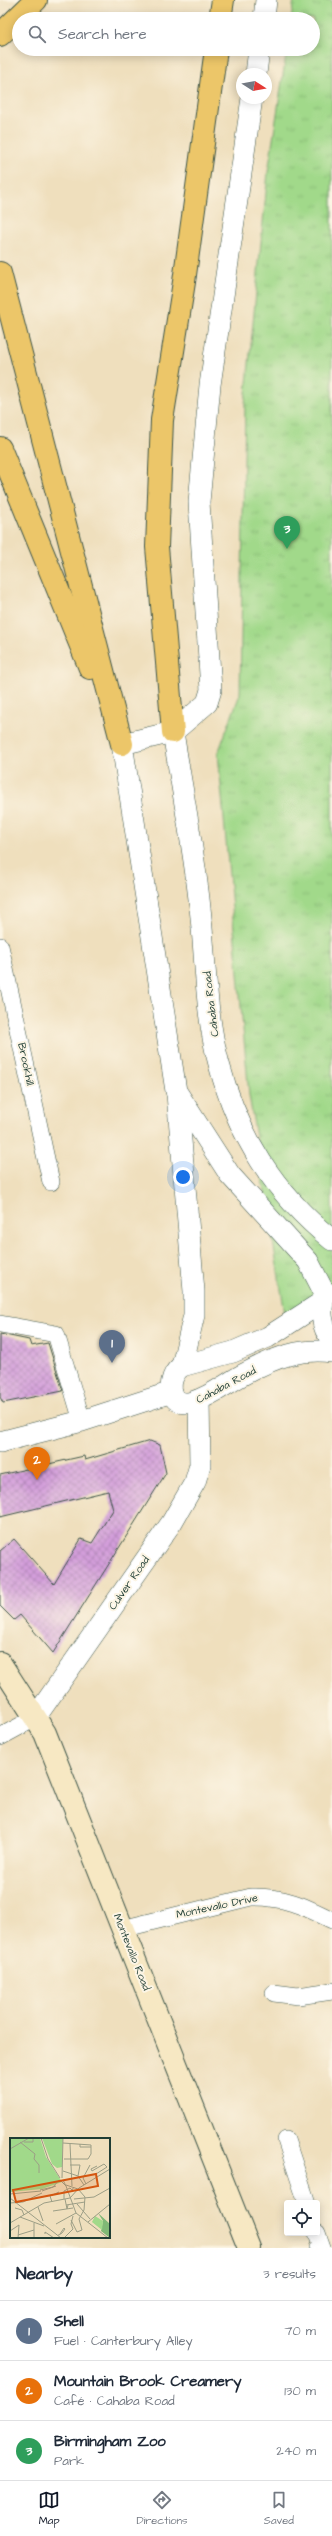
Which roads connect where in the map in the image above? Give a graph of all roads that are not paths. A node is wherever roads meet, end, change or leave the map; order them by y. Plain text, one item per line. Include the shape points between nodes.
1 (36, 0) edge
2 (223, 0) edge
3 (266, 0) edge
4 (24, 12) edge
5 (221, 12) edge
6 (265, 12) edge
7 (12, 23) edge
8 (0, 35) edge
9 (215, 56) edge
10 (258, 56) edge
11 (257, 68) edge
12 (251, 104) edge
13 (0, 273) edge
14 (0, 448) edge
15 (173, 732) junction
16 (122, 744) junction
17 (0, 946) edge
18 (176, 1091) junction
19 (51, 1182) dead end
20 (332, 1240) edge
21 (326, 1292) edge
22 (0, 1324) edge
23 (332, 1340) edge
24 (332, 1352) edge
25 (182, 1366) junction
26 (172, 1392) junction
27 (199, 1400) junction
28 (82, 1421) junction
29 (0, 1442) edge
30 (0, 1663) edge
31 (35, 1718) junction
32 (0, 1737) edge
33 (332, 1920) edge
34 (122, 1929) junction
35 (332, 1991) edge
36 (274, 1993) dead end
37 (286, 2140) dead end
38 (306, 2200) edge
39 (249, 2248) edge

1 - 4 highway
2 - 5 highway
3 - 6 street
7 - 8 highway
9 - 15 highway via 162,420 157,547
10 - 11 street
12 - 15 street via 210,385 199,502 211,690 207,702
13 - 16 highway
14 - 16 highway
15 - 16 street
15 - 20 street, Cahaba Road via 200,906 218,1063 246,1139 262,1166 304,1218
16 - 18 street
17 - 19 street, Brookhill
18 - 21 street via 230,1175 308,1261
18 - 25 street via 194,1291 194,1315
21 - 23 street via 325,1328
21 - 25 street via 268,1337 233,1352
22 - 28 street via 56,1334
24 - 27 street, Cahaba Road via 300,1350 248,1372
25 - 26 street via 175,1370 172,1377
26 - 27 street, Cahaba Road via 177,1402 183,1404
26 - 28 street
27 - 31 street, Culver Road via 200,1465 195,1482 172,1522
28 - 29 street
30 - 31 main road, Montevallo Road
31 - 32 street, Culver Road
31 - 34 main road, Montevallo Road via 45,1733
33 - 34 street, Montevallo Drive via 303,1906 273,1896 251,1897
34 - 39 main road, Montevallo Road
35 - 36 street via 298,1996
37 - 38 street

